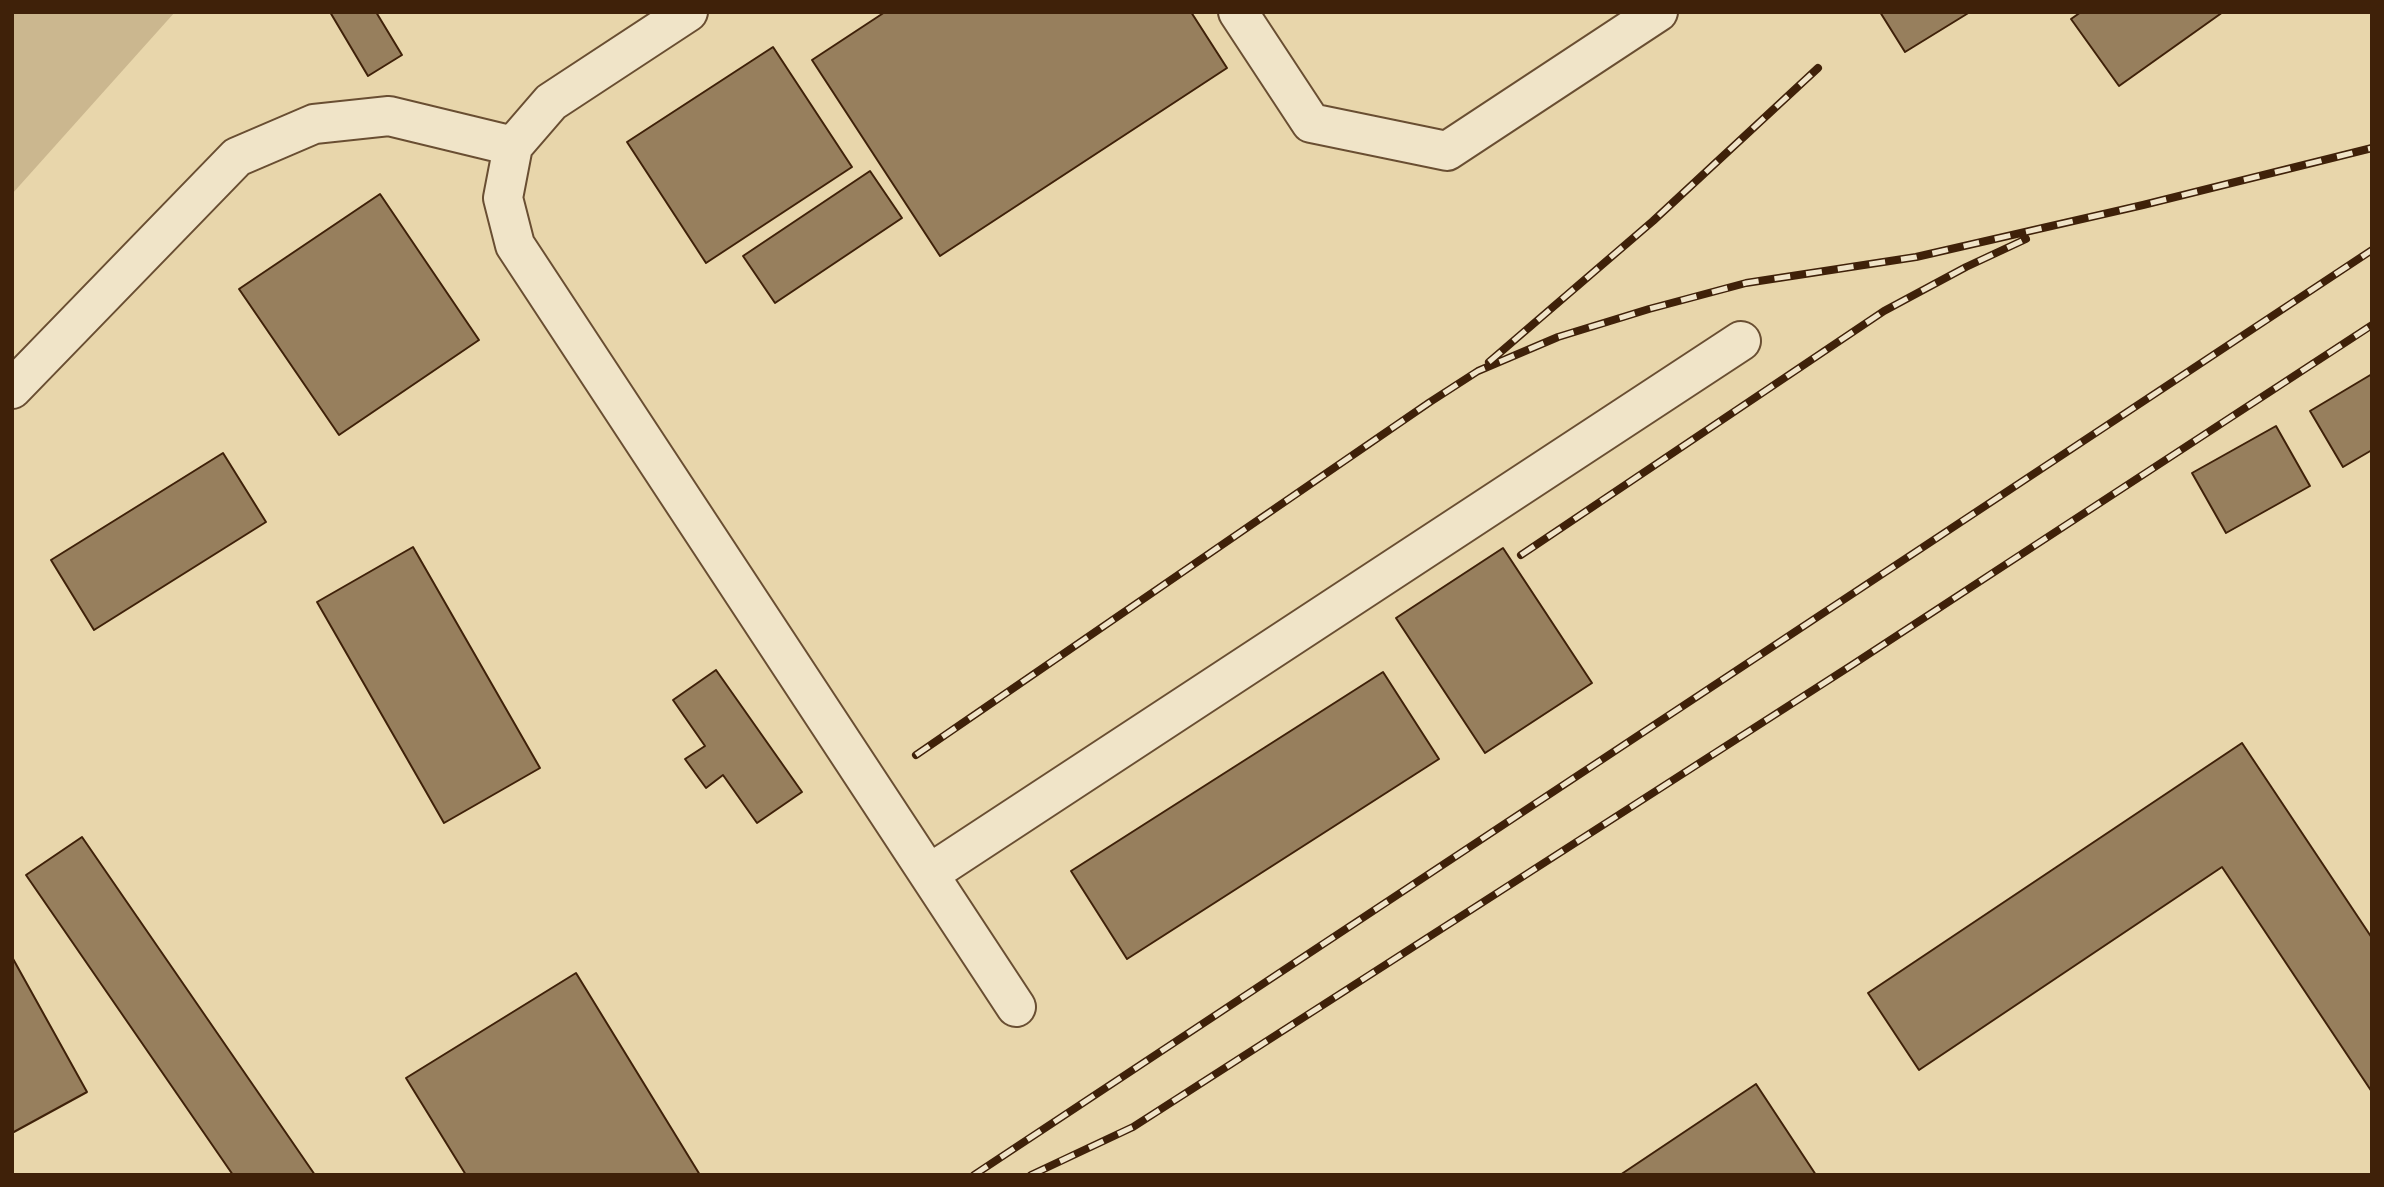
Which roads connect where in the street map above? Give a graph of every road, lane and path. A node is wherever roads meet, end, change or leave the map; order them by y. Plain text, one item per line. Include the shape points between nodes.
1 (688, 12) edge
2 (1238, 12) edge
3 (1658, 12) edge
4 (513, 146) junction
5 (1741, 341) dead end
6 (12, 389) edge
7 (929, 874) junction
8 (1016, 1007) dead end

1 - 4 lane via 551,103
2 - 3 lane via 1311,122 1447,151
4 - 6 lane via 389,117 314,124 237,157
4 - 7 lane via 503,198 515,245
5 - 7 lane
7 - 8 lane

